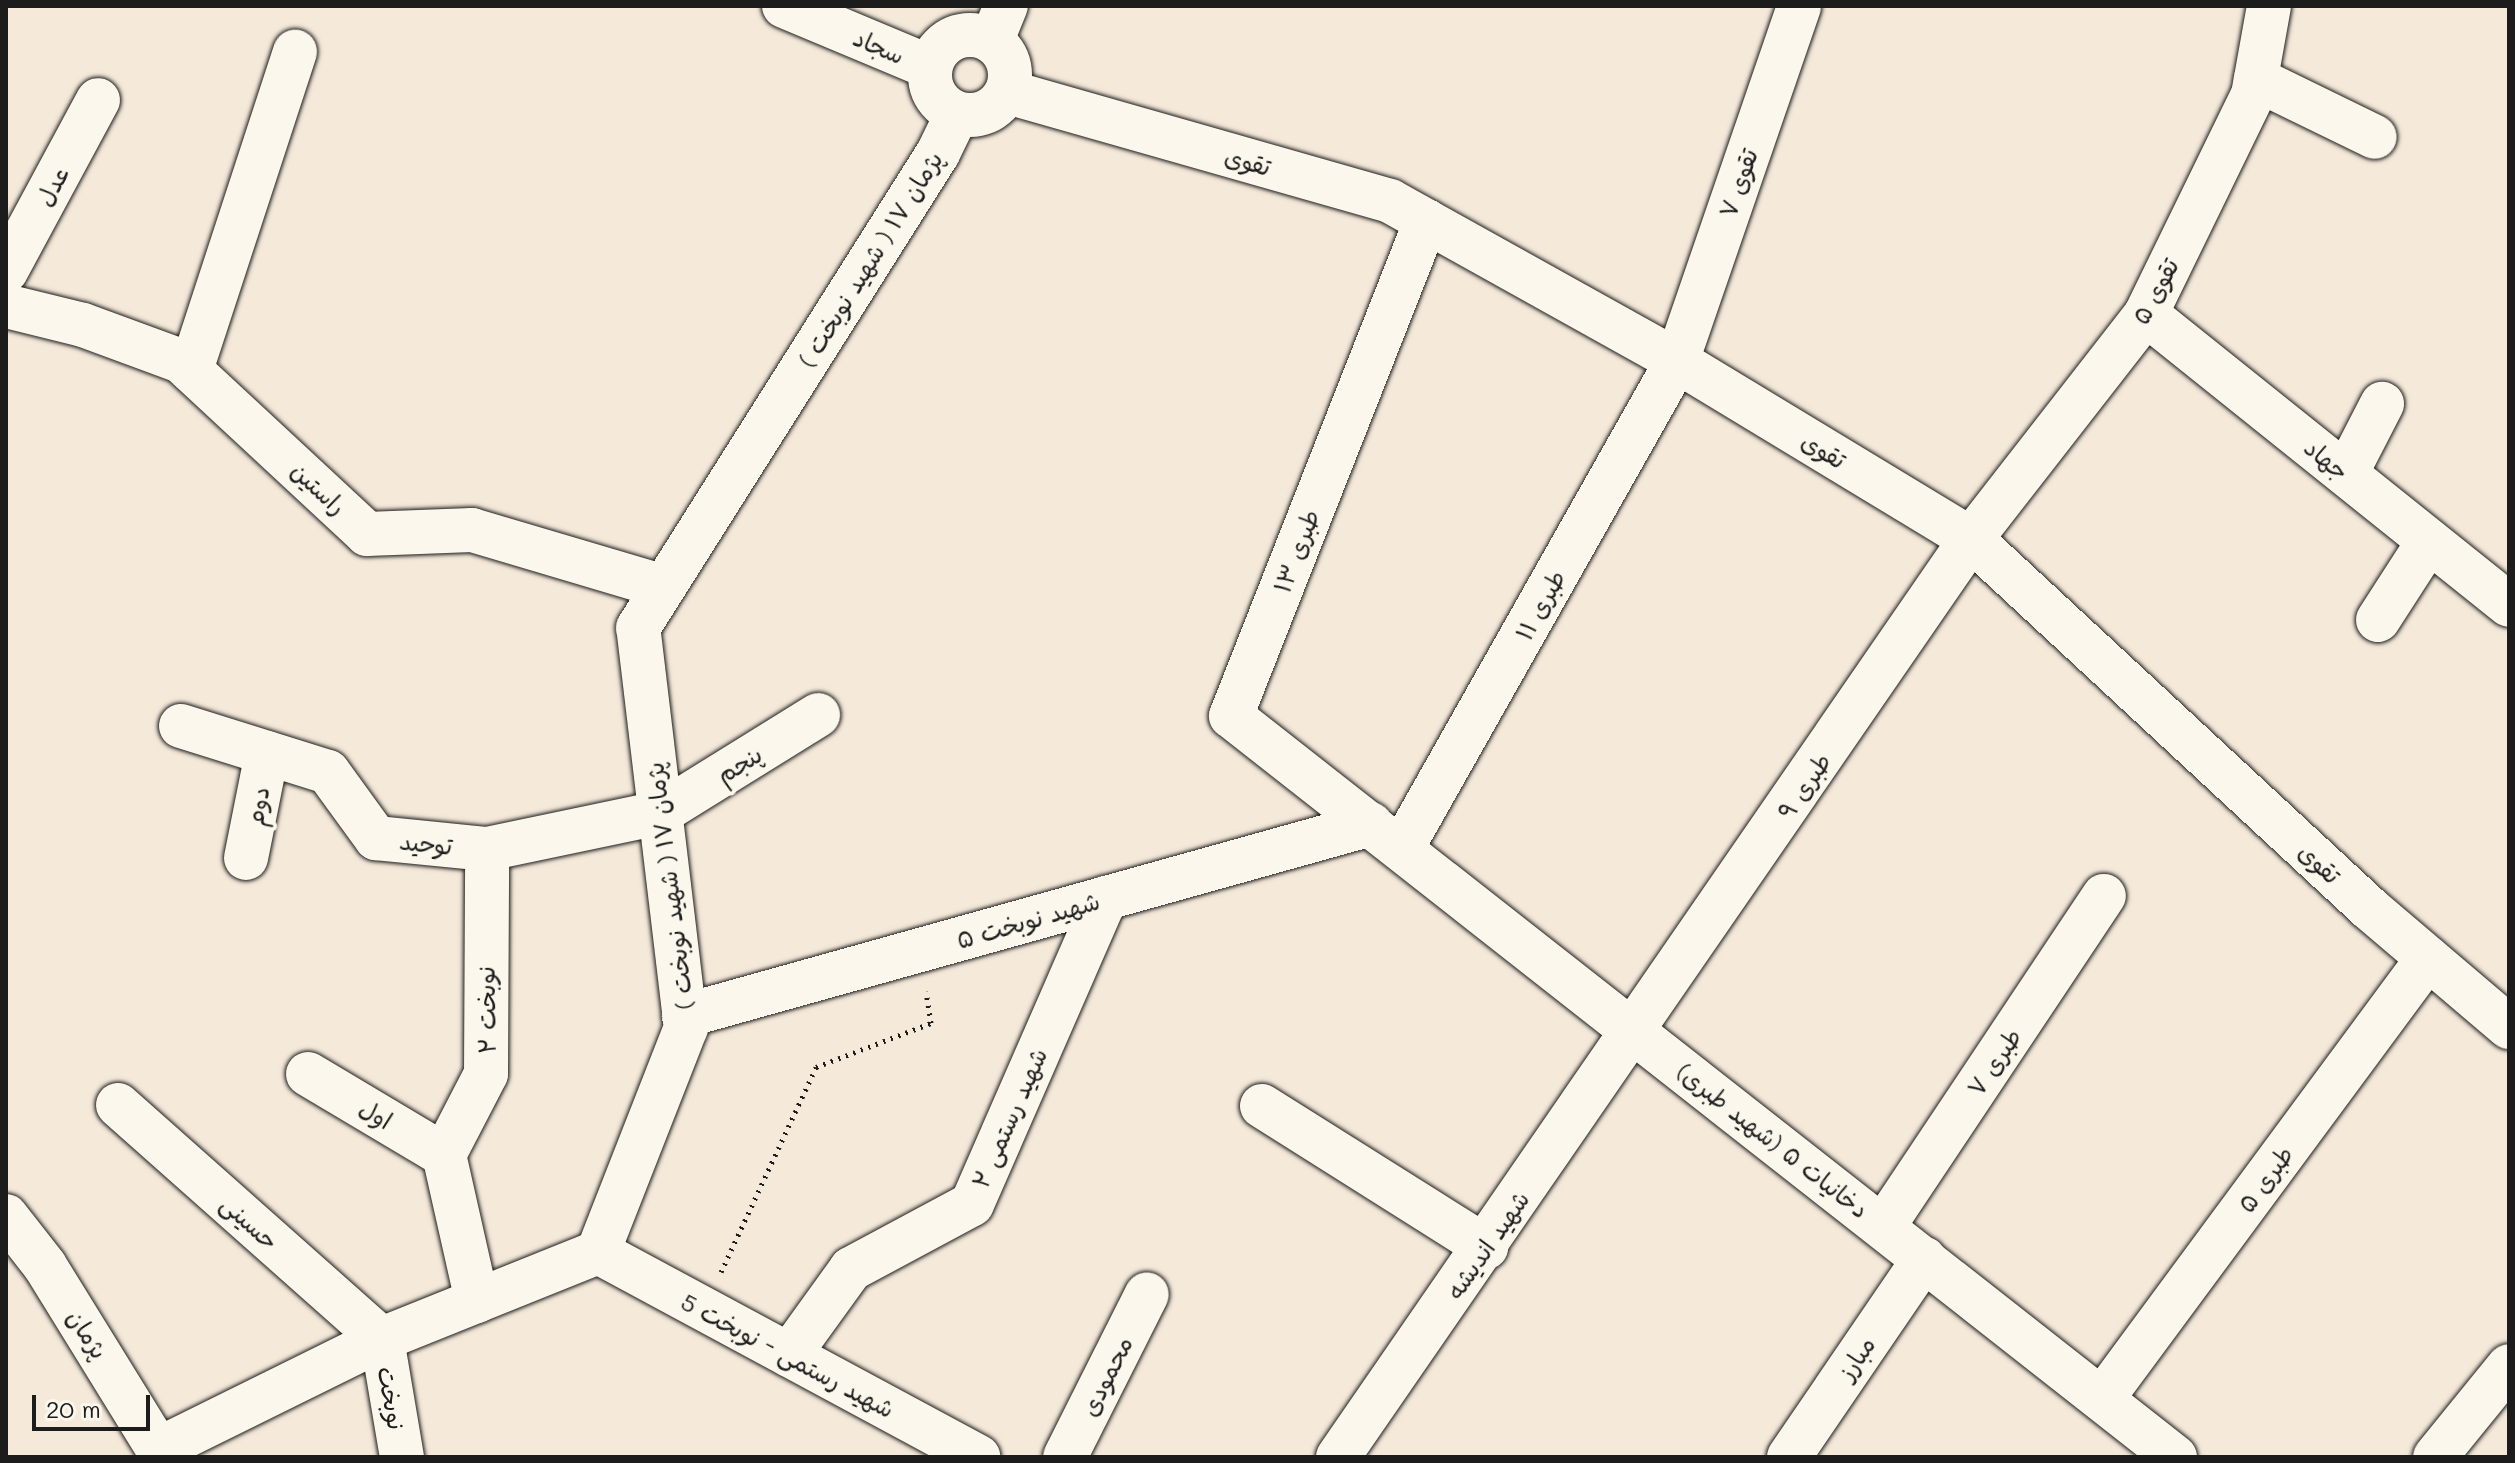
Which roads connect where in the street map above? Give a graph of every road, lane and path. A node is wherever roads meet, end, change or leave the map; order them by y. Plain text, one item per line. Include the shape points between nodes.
1 (784, 6) edge
2 (1799, 6) edge
3 (2269, 6) edge
4 (999, 23) edge
5 (295, 52) dead end
6 (930, 67) junction
7 (2256, 79) junction
8 (1008, 92) junction
9 (98, 100) dead end
10 (957, 114) junction
11 (2375, 137) dead end
12 (1426, 221) junction
13 (6, 271) edge
14 (6, 306) edge
15 (2146, 314) junction
16 (1677, 361) junction
17 (191, 370) junction
18 (2382, 404) dead end
19 (2346, 474) junction
20 (1971, 539) junction
21 (2429, 541) junction
22 (664, 587) junction
23 (2509, 605) edge
24 (2378, 620) dead end
25 (818, 715) dead end
26 (181, 726) dead end
27 (267, 753) junction
28 (660, 813) junction
29 (1387, 836) junction
30 (487, 849) junction
31 (246, 858) dead end
32 (2104, 896) dead end
33 (1106, 898) junction
34 (919, 950) junction
35 (2428, 958) junction
36 (684, 1016) junction
37 (2509, 1027) edge
38 (1636, 1032) junction
39 (308, 1074) dead end
40 (118, 1105) dead end
41 (1262, 1106) dead end
42 (444, 1155) junction
43 (6, 1216) edge
44 (1883, 1227) junction
45 (1486, 1247) junction
46 (598, 1252) junction
47 (1924, 1259) junction
48 (1147, 1294) dead end
49 (477, 1301) junction
50 (704, 1309) junction
51 (382, 1339) junction
52 (789, 1355) junction
53 (2509, 1366) edge
54 (2102, 1399) junction
55 (161, 1453) edge
56 (402, 1457) edge
57 (978, 1457) edge
58 (1065, 1457) edge
59 (1338, 1457) edge
60 (1789, 1457) edge
61 (2175, 1457) edge
62 (2435, 1457) edge

1 - 6 street, سجاد
2 - 16 street, تقوی ۷
3 - 7 street, تقوی ۵
4 - 6 street via 954,37 938,49
4 - 8 street via 1011,73
5 - 17 street
6 - 10 street via 931,87
7 - 11 street
7 - 15 street, تقوی ۵
8 - 10 street via 995,108 977,115
8 - 12 street, تقوی via 1390,201
9 - 13 street, عدل
10 - 22 street, پژمان ۱۷ ( شهید نوبخت ) via 930,167
12 - 16 street, تقوی
12 - 29 street, طبری ۱۳ via 1231,716
14 - 17 street, راستین via 83,325 181,361
15 - 19 street, جهاد
15 - 20 street, تقوی ۵
16 - 20 street, تقوی
16 - 29 street, طبری ۱۱
17 - 22 street, راستین via 367,534 472,530
18 - 19 street
19 - 21 street, جهاد
20 - 35 street, تقوی
20 - 38 street, طبری ۹
21 - 23 street, جهاد
21 - 24 street
22 - 28 street, پژمان ۱۷ ( شهید نوبخت ) via 638,628
25 - 28 street, پنجم
26 - 27 street, توحید
27 - 30 street, توحید via 328,772 376,838
27 - 31 street, دوم
28 - 30 street, توحید
28 - 36 street, پژمان ۱۷ ( شهید نوبخت )
29 - 33 street, شهید نوبخت ۵
29 - 38 street, دخانیات ۵ (شهید طبری)
30 - 42 street, نوبخت ۲ via 486,1074
32 - 44 street, طبری ۷
33 - 34 street, شهید نوبخت ۵
33 - 52 street, شهید رستمی ۲ via 972,1204 851,1269
34 - 36 street, شهید نوبخت ۵
34 - 50 path via 931,1023 816,1067
35 - 37 street, تقوی
35 - 54 street, طبری ۵
36 - 46 street, پژمان ۱۷ ( شهید نوبخت ) via 686,1028
38 - 44 street, دخانیات ۵ (شهید طبری)
38 - 45 street, شهید اندیشه
39 - 42 street, اول
40 - 51 street, حسینی
41 - 45 street
42 - 49 street
43 - 55 street, پژمان via 45,1266
44 - 47 street, دخانیات ۵ (شهید طبری)
45 - 59 street, شهید اندیشه
46 - 49 street
46 - 50 street, شهید رستمی - نوبخت 5
47 - 54 street, دخانیات ۵ (شهید طبری)
47 - 60 street, مبارز
48 - 58 street, محمودی
49 - 51 street
50 - 52 street, شهید رستمی - نوبخت 5
51 - 55 street
51 - 56 street, نوبخت
52 - 57 street, شهید رستمی - نوبخت 5
53 - 62 street
54 - 61 street, دخانیات ۵ (شهید طبری)

